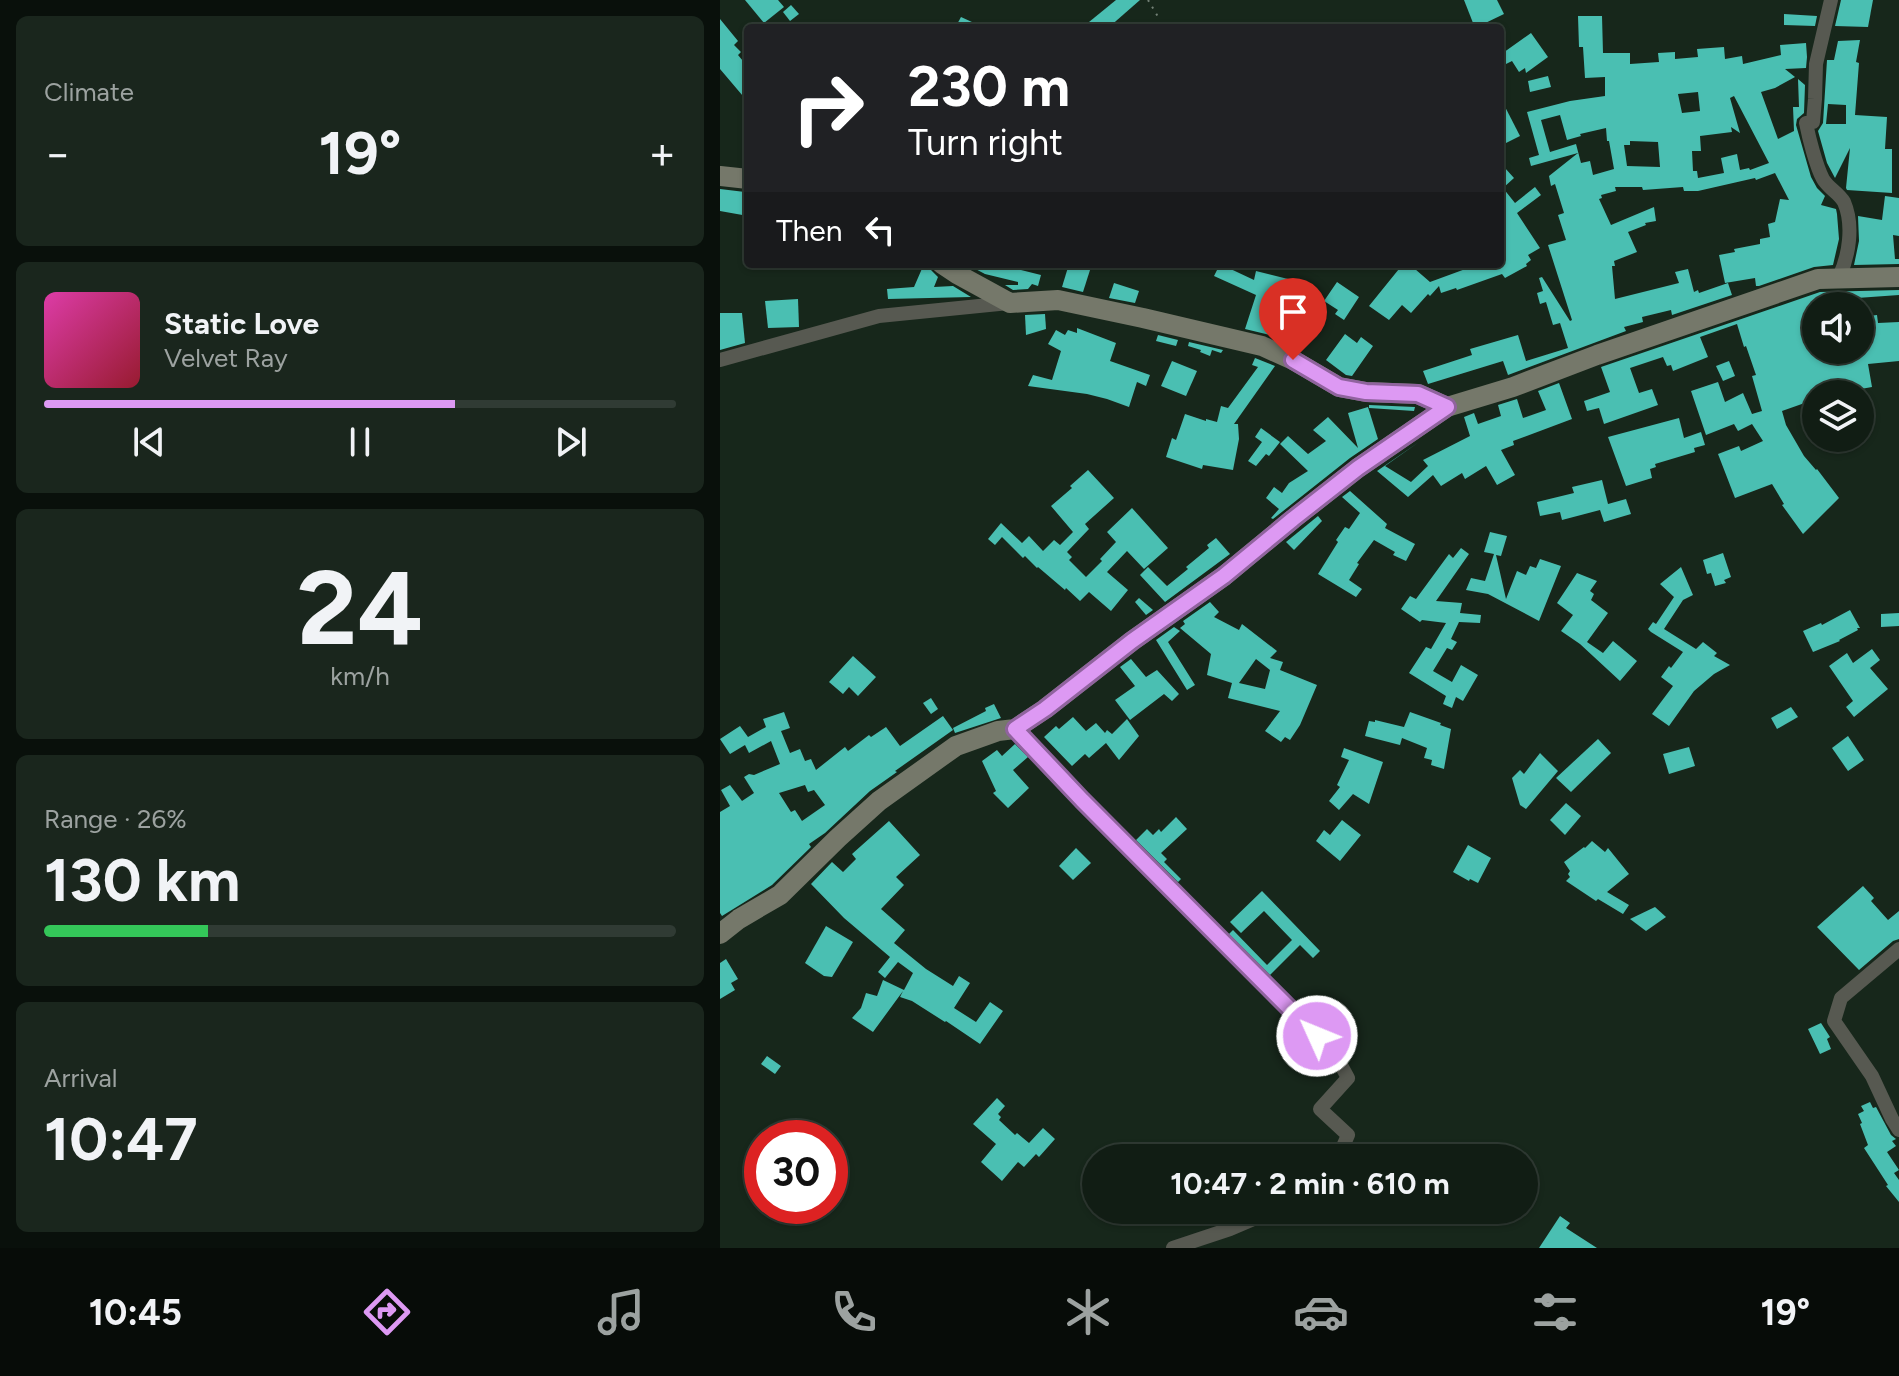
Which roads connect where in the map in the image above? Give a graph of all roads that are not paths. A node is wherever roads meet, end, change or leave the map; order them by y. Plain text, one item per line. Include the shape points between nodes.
1 (1831, 0) edge
2 (720, 176) edge
3 (744, 179) edge
4 (948, 268) edge
5 (1839, 277) junction
6 (1899, 277) edge
7 (1010, 303) junction
8 (720, 360) edge
9 (1447, 407) junction
10 (1015, 729) junction
11 (720, 934) edge
12 (1899, 949) edge
13 (1899, 1130) edge
14 (1344, 1144) edge
15 (1242, 1224) edge
16 (1173, 1248) edge

1 - 5 street via 1816,64 1813,122 1806,123 1824,181 1843,201 1848,217 1848,251
2 - 3 street
4 - 7 street
5 - 6 street
5 - 9 street via 1818,279
7 - 8 street via 879,316
7 - 9 street via 1058,300 1262,346 1339,387 1418,394
9 - 10 street via 1358,468 1224,576
10 - 11 street via 956,746 879,801 780,895
10 - 14 street via 1335,1054 1348,1078 1320,1109 1348,1135
12 - 13 street via 1841,998 1834,1021 1872,1076
15 - 16 street

